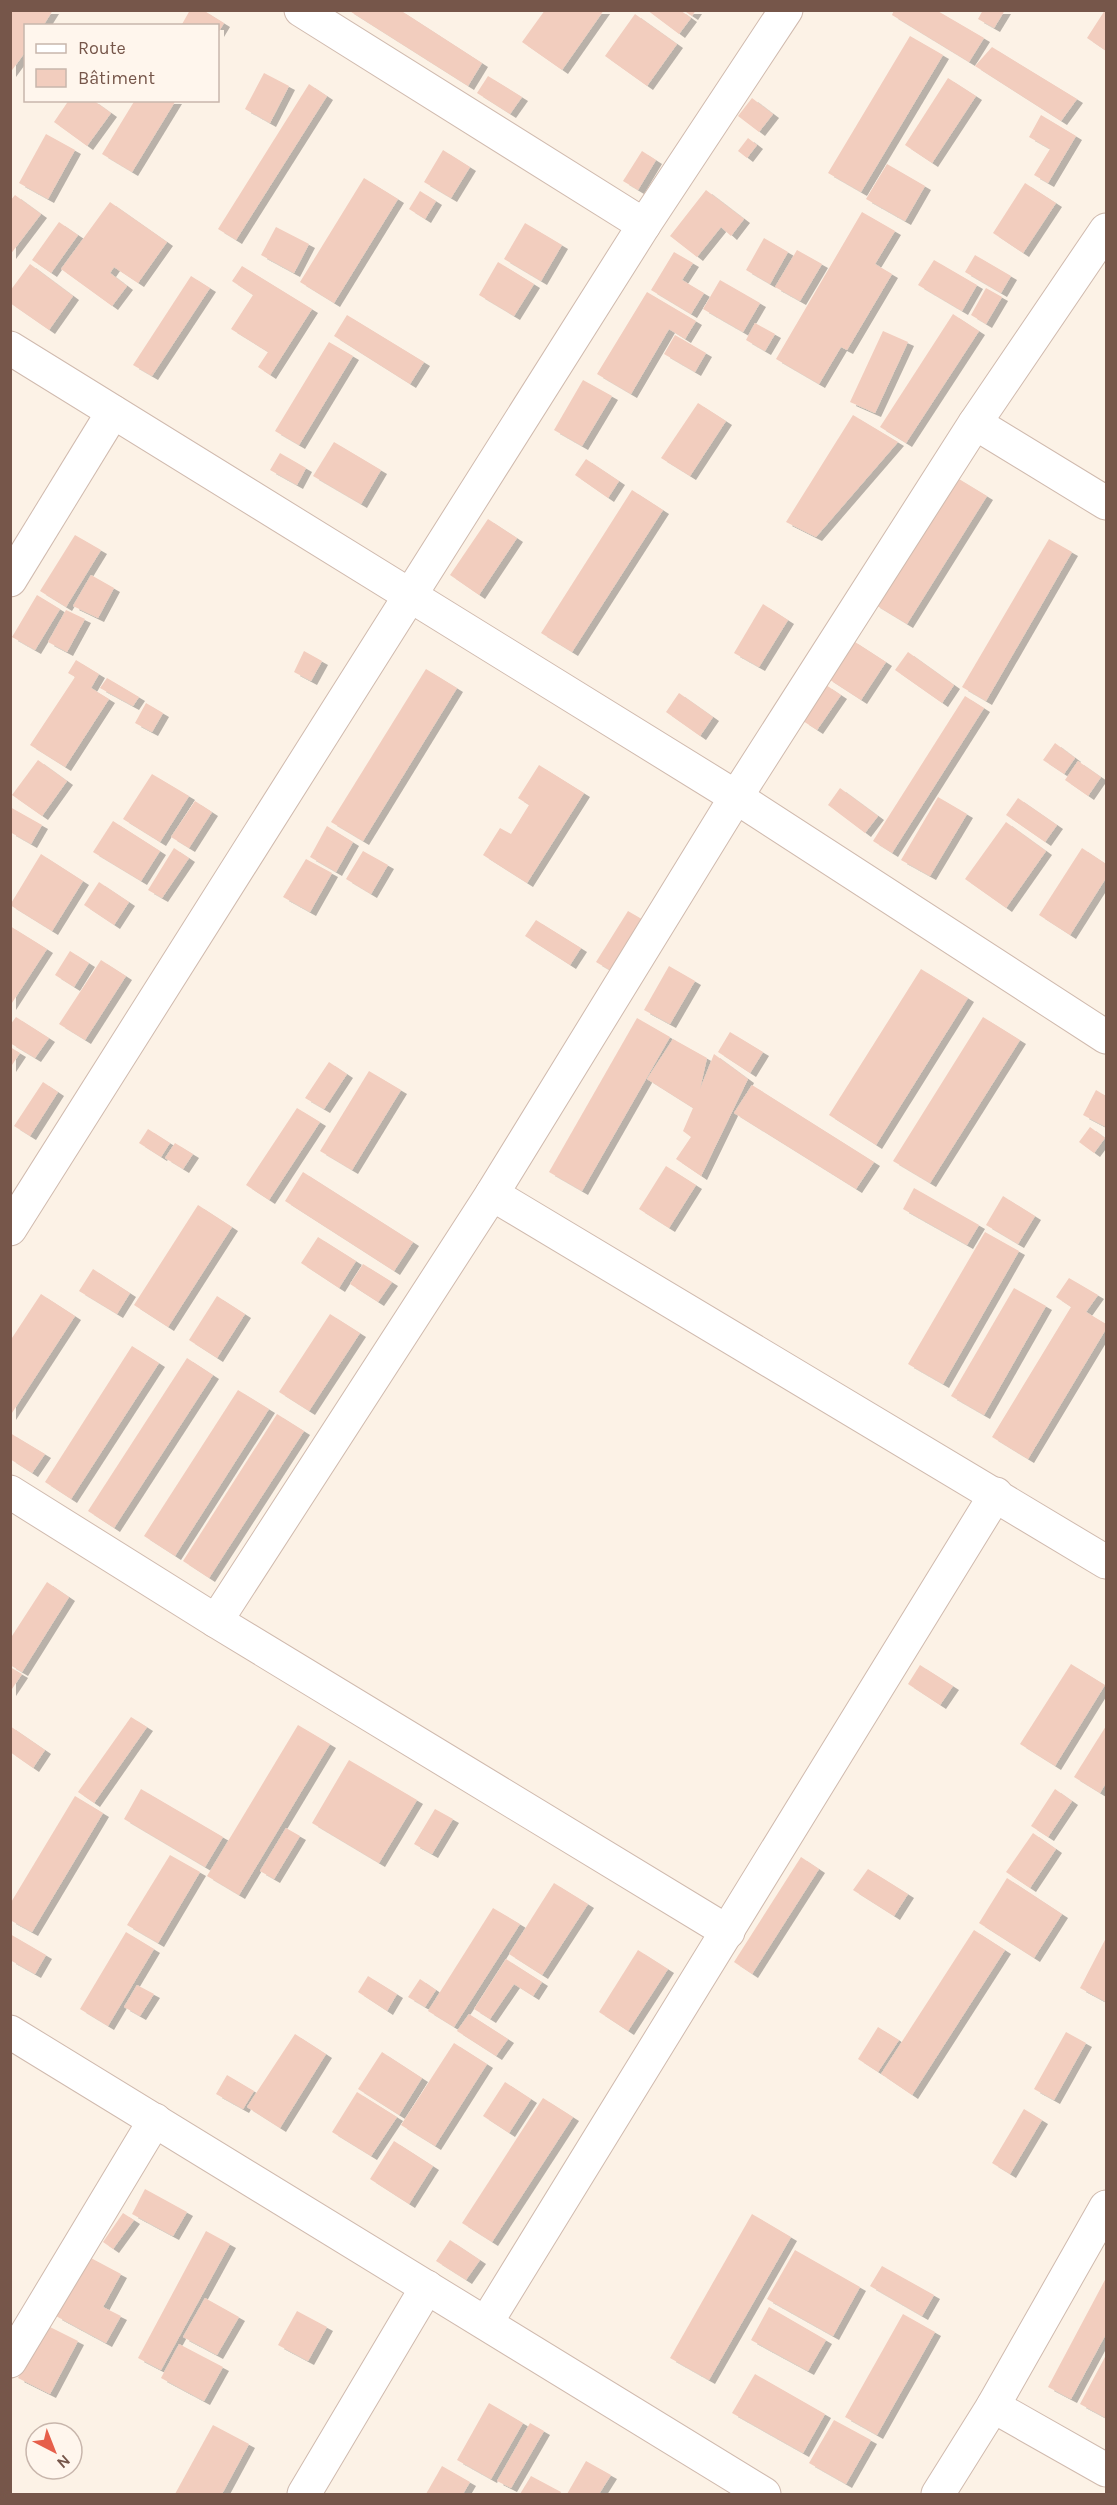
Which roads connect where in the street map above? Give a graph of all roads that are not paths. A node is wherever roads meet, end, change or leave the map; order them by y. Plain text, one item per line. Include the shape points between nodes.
1 (786, 10) edge
2 (313, 14) edge
3 (644, 225) junction
4 (1107, 230) edge
5 (10, 348) edge
6 (113, 412) junction
7 (975, 423) junction
8 (1107, 503) edge
9 (10, 580) edge
10 (410, 595) junction
11 (736, 797) junction
12 (1107, 1037) edge
13 (492, 1194) junction
14 (10, 1229) edge
15 (10, 1492) edge
16 (996, 1494) junction
17 (1107, 1562) edge
18 (216, 1621) junction
19 (728, 1932) junction
20 (10, 2032) edge
21 (155, 2120) junction
22 (1107, 2207) edge
23 (428, 2287) junction
24 (486, 2323) junction
25 (10, 2361) edge
26 (993, 2406) junction
27 (1107, 2470) edge
28 (304, 2494) edge
29 (764, 2494) edge
30 (938, 2494) edge

1 - 3 street
2 - 3 street
3 - 10 street
4 - 7 street
5 - 6 street
6 - 9 street
6 - 10 street
7 - 8 street
7 - 11 street
10 - 11 street
10 - 14 street
11 - 12 street
11 - 13 street
13 - 16 street
13 - 18 street
15 - 18 street
16 - 17 street
16 - 19 street
18 - 19 street
19 - 24 street
20 - 21 street
21 - 23 street
21 - 25 street
22 - 26 street
23 - 24 street
23 - 28 street
24 - 29 street
26 - 27 street
26 - 30 street

